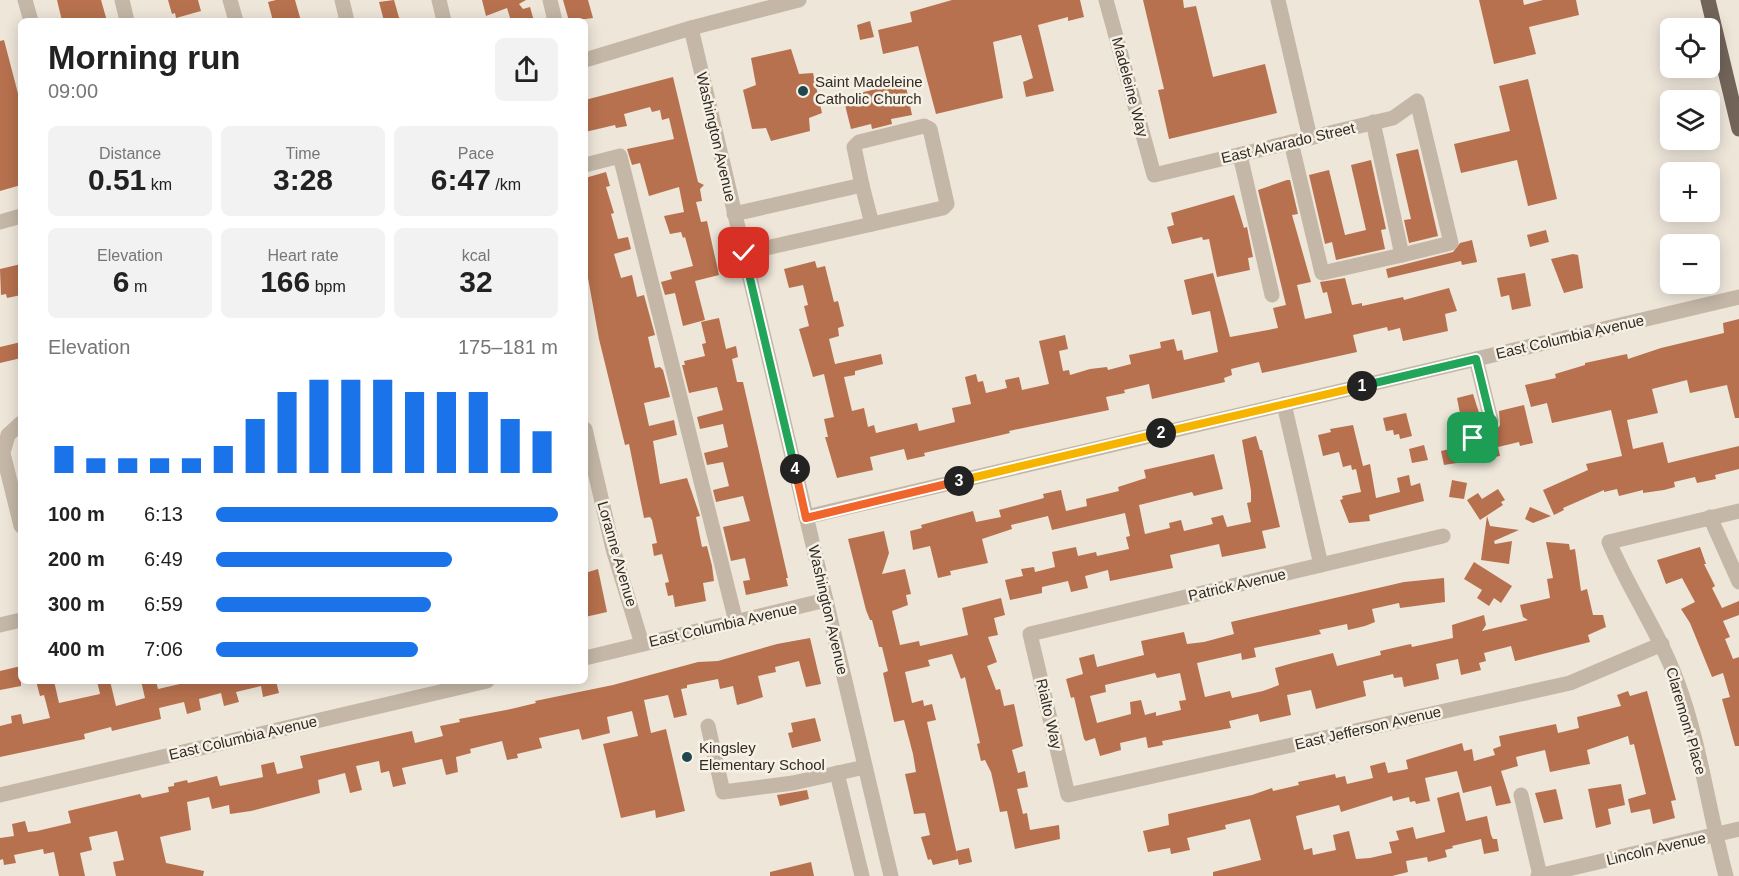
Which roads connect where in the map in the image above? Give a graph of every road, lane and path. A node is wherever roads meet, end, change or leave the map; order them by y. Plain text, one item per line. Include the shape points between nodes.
1 (25, 0) edge
2 (122, 0) edge
3 (230, 0) edge
4 (342, 0) edge
5 (439, 0) edge
6 (550, 0) edge
7 (799, 0) edge
8 (1106, 0) edge
9 (1278, 0) edge
10 (1708, 0) edge
11 (766, 4) edge
12 (30, 18) edge
13 (126, 18) edge
14 (235, 18) edge
15 (346, 18) edge
16 (443, 18) edge
17 (554, 18) edge
18 (691, 28) junction
19 (588, 59) edge
20 (1732, 79) edge
21 (1374, 122) junction
22 (1739, 129) edge
23 (1311, 138) junction
24 (1291, 142) junction
25 (1240, 155) junction
26 (588, 164) edge
27 (1154, 175) joint
28 (862, 185) junction
29 (734, 214) junction
30 (18, 217) edge
31 (0, 222) edge
32 (872, 224) junction
33 (744, 253) junction
34 (1402, 255) junction
35 (1272, 295) dead end
36 (1739, 297) edge
37 (1476, 359) junction
38 (1284, 404) junction
39 (18, 426) edge
40 (1473, 438) dead end
41 (588, 454) edge
42 (592, 488) edge
43 (1739, 511) edge
44 (18, 514) edge
45 (806, 518) junction
46 (1710, 518) junction
47 (1443, 536) dead end
48 (1321, 565) junction
49 (1739, 582) edge
50 (825, 600) junction
51 (18, 621) edge
52 (736, 622) junction
53 (0, 626) edge
54 (1030, 634) joint
55 (642, 644) junction
56 (1662, 644) junction
57 (588, 657) edge
58 (474, 684) edge
59 (708, 726) dead end
60 (865, 767) junction
61 (837, 773) junction
62 (0, 795) edge
63 (1068, 795) joint
64 (1521, 795) dead end
65 (1739, 829) edge
66 (1715, 835) junction
67 (862, 876) edge
68 (891, 876) edge
69 (1539, 876) edge
70 (1726, 876) edge

1 - 12 street
2 - 13 street
3 - 14 street
4 - 15 street
5 - 16 street
6 - 17 street
7 - 11 street
8 - 27 street, Madeleine Way
9 - 23 street
10 - 20 main road
11 - 18 street
18 - 19 street
18 - 29 street, Washington Avenue
20 - 22 main road
21 - 23 street, East Alvarado Street
21 - 34 street
21 - 34 street, East Alvarado Street via 1393,118 1417,101 1451,243
23 - 24 street, East Alvarado Street
24 - 25 street, East Alvarado Street
24 - 34 street via 1322,273
25 - 27 street, East Alvarado Street
25 - 35 street
26 - 52 street via 620,156
28 - 29 street
28 - 32 street
28 - 32 street via 854,147 859,142 924,126 930,129 947,204
29 - 33 street, Washington Avenue
30 - 31 street
32 - 33 street
33 - 45 street, Washington Avenue
36 - 37 street, East Columbia Avenue
37 - 38 street, East Columbia Avenue
37 - 40 street via 1491,420 1484,433
38 - 45 street, East Columbia Avenue
38 - 48 street
39 - 44 street via 8,435 3,453
41 - 42 street, Loranne Avenue
42 - 55 street, Loranne Avenue
43 - 46 street
45 - 50 street, Washington Avenue
46 - 49 street
46 - 56 street, Claremont Place via 1609,542
47 - 48 street, Patrick Avenue
48 - 54 street, Patrick Avenue
50 - 52 street, East Columbia Avenue
50 - 60 street, Washington Avenue
51 - 53 street
52 - 55 street, East Columbia Avenue
54 - 63 street, Rialto Way
55 - 57 street, East Columbia Avenue
56 - 63 street, East Jefferson Avenue via 1570,683
56 - 66 street, Claremont Place via 1678,684
58 - 62 street, East Columbia Avenue
59 - 61 street via 723,792
60 - 61 street
60 - 68 street, Washington Avenue
61 - 67 street
64 - 69 street
65 - 66 street, Lincoln Avenue
66 - 69 street, Lincoln Avenue
66 - 70 street, Claremont Place

